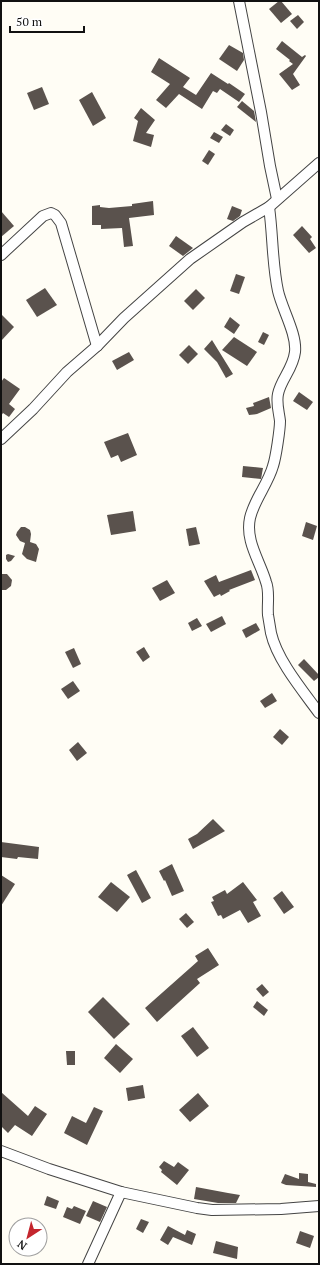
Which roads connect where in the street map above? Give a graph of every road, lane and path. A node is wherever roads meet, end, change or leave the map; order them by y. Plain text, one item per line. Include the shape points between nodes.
1 (239, 1) edge
2 (319, 163) edge
3 (277, 199) junction
4 (269, 207) junction
5 (1, 255) edge
6 (97, 346) junction
7 (1, 439) edge
8 (319, 713) edge
9 (1, 1151) edge
10 (122, 1192) junction
11 (319, 1206) edge
12 (88, 1264) edge

1 - 3 street
2 - 3 street
3 - 4 street
4 - 6 street via 190,259 124,318
4 - 8 street via 278,292 290,324 295,352 292,365 278,393 277,408 280,422 273,465 252,509 248,529 267,584 268,615 274,643 283,661
5 - 6 street via 43,216 51,214 58,219 70,250
6 - 7 street via 67,372
9 - 10 street
10 - 11 street via 212,1210
10 - 12 street

